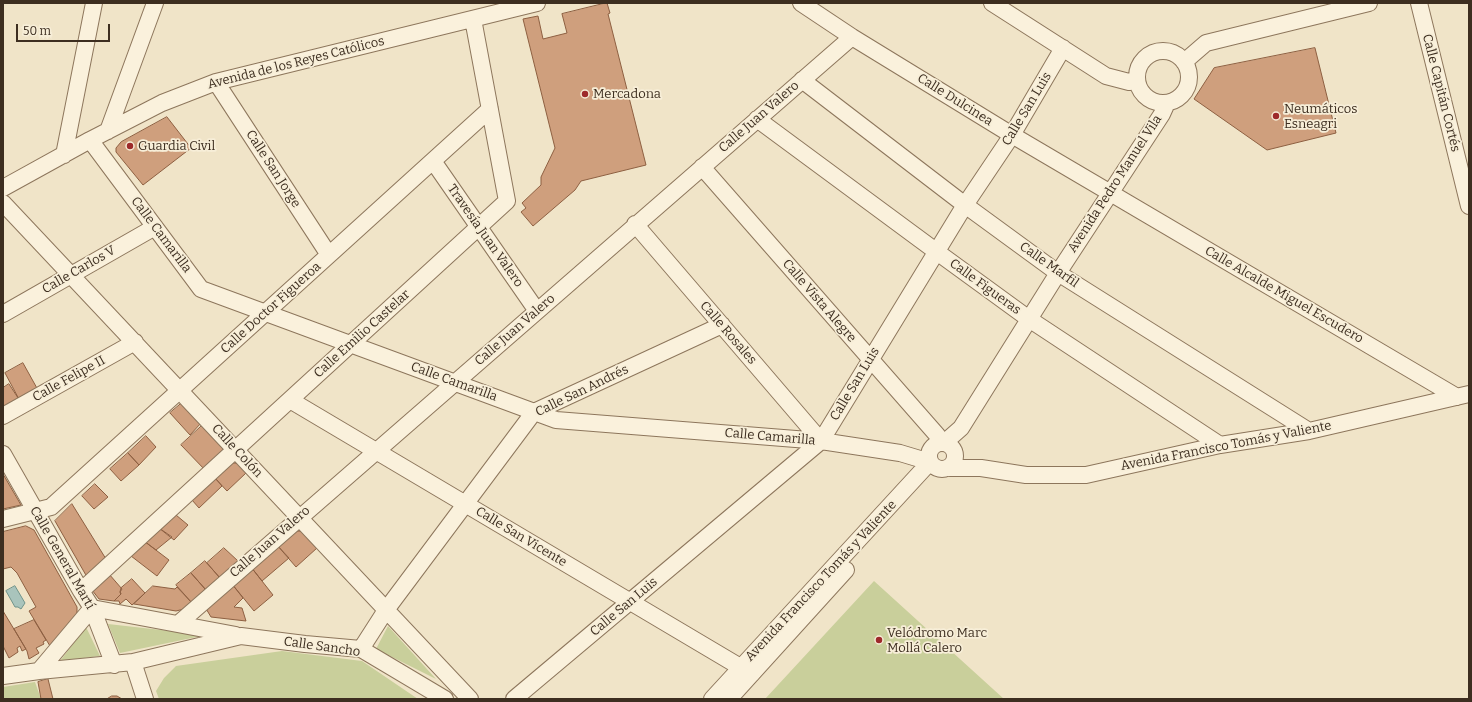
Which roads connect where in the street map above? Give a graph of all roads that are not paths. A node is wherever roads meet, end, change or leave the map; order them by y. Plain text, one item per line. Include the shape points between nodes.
1 (94, 3) edge
2 (155, 3) edge
3 (537, 3) edge
4 (801, 3) edge
5 (992, 3) edge
6 (1369, 3) edge
7 (1419, 3) edge
8 (516, 5) edge
9 (473, 19) junction
10 (852, 37) junction
11 (1063, 48) junction
12 (1184, 62) junction
13 (1137, 79) junction
14 (802, 80) junction
15 (216, 82) junction
16 (1167, 103) junction
17 (490, 109) junction
18 (757, 119) junction
19 (108, 131) junction
20 (1012, 135) junction
21 (90, 140) junction
22 (64, 155) junction
23 (433, 161) junction
24 (702, 167) junction
25 (3, 188) edge
26 (1110, 193) junction
27 (3, 203) edge
28 (965, 205) junction
29 (1469, 205) edge
30 (635, 224) junction
31 (155, 227) junction
32 (479, 227) junction
33 (937, 252) junction
34 (329, 256) junction
35 (1058, 273) junction
36 (72, 274) junction
37 (537, 311) junction
38 (266, 313) junction
39 (3, 314) edge
40 (1029, 319) junction
41 (722, 325) junction
42 (135, 342) junction
43 (352, 344) junction
44 (870, 359) junction
45 (454, 383) junction
46 (180, 390) junction
47 (1463, 396) edge
48 (290, 400) junction
49 (534, 412) junction
50 (3, 416) edge
51 (1308, 431) junction
52 (821, 441) junction
53 (1220, 445) junction
54 (236, 449) junction
55 (375, 450) junction
56 (942, 452) junction
57 (3, 454) edge
58 (466, 504) junction
59 (35, 512) junction
60 (299, 517) junction
61 (3, 519) edge
62 (81, 591) junction
63 (630, 601) junction
64 (92, 608) junction
65 (386, 610) junction
66 (178, 624) junction
67 (241, 636) junction
68 (361, 649) junction
69 (133, 662) junction
70 (114, 665) junction
71 (39, 671) junction
72 (747, 671) junction
73 (3, 676) edge
74 (440, 698) edge
75 (145, 699) edge
76 (470, 699) edge
77 (514, 699) edge
78 (712, 699) edge
79 (729, 699) edge

1 - 22 street
2 - 19 street
3 - 8 street, Avenida de los Reyes Católicos
4 - 10 street, Calle Dulcinea
5 - 11 street
6 - 12 street via 1206,44
7 - 29 street, Calle Capitán Cortés
8 - 9 street, Avenida de los Reyes Católicos
9 - 15 street, Avenida de los Reyes Católicos
9 - 17 street, Calle Emilio Castelar
10 - 14 street, Calle Juan Valero
10 - 20 street, Calle Dulcinea
11 - 13 street via 1106,76 1129,82
11 - 20 street, Calle San Luis
12 - 13 street via 1170,52 1154,53 1141,63
12 - 16 street via 1188,70 1187,88 1182,95
13 - 16 street via 1139,87 1150,100
14 - 18 street, Calle Juan Valero
14 - 28 street, Calle Marfil
15 - 19 street, Avenida de los Reyes Católicos via 162,103
15 - 34 street, Calle San Jorge
16 - 26 street, Avenida Pedro Manuel Vila
17 - 23 street, Calle Doctor Figueroa
17 - 32 street, Calle Emilio Castelar via 507,201
18 - 24 street, Calle Juan Valero
18 - 33 street, Calle Figueras
19 - 21 street, Avenida de los Reyes Católicos
20 - 26 street, Calle Dulcinea
20 - 28 street, Calle San Luis
21 - 22 street, Avenida de los Reyes Católicos
21 - 31 street, Calle Camarilla
22 - 25 street, Avenida de los Reyes Católicos
23 - 32 street, Travesía Juan Valero
23 - 34 street, Calle Doctor Figueroa
24 - 30 street, Calle Juan Valero
24 - 44 street, Calle Vista Alegre
26 - 35 street, Avenida Pedro Manuel Vila
26 - 47 street, Calle Alcalde Miguel Escudero
27 - 36 street, Calle Colón
28 - 33 street, Calle San Luis
28 - 35 street, Calle Marfil
30 - 37 street, Calle Juan Valero
30 - 41 street, Calle Rosales
31 - 36 street, Calle Carlos V
31 - 38 street, Calle Camarilla via 201,289
32 - 37 street, Travesía Juan Valero
32 - 43 street, Calle Emilio Castelar
33 - 40 street, Calle Figueras
33 - 44 street, Calle San Luis
34 - 38 street, Calle Doctor Figueroa
35 - 40 street, Avenida Pedro Manuel Vila
35 - 51 street, Calle Marfil
36 - 39 street, Calle Carlos V
36 - 42 street, Calle Colón
37 - 45 street, Calle Juan Valero
38 - 43 street, Calle Camarilla
38 - 46 street, Calle Doctor Figueroa
40 - 53 street, Calle Figueras
40 - 56 street, Avenida Pedro Manuel Vila via 961,428
41 - 49 street, Calle San Andrés
41 - 52 street, Calle Rosales
42 - 46 street, Calle Colón
42 - 50 street, Calle Felipe II
43 - 45 street, Calle Camarilla
43 - 48 street, Calle Emilio Castelar
44 - 52 street, Calle San Luis
44 - 56 street, Calle Vista Alegre
45 - 49 street, Calle Camarilla
45 - 55 street, Calle Juan Valero
46 - 54 street, Calle Colón
46 - 59 street, Calle Doctor Figueroa via 51,507
47 - 51 street, Avenida Francisco Tomás y Valiente
48 - 54 street, Calle Emilio Castelar
48 - 55 street, Calle San Vicente
49 - 52 street, Calle Camarilla via 556,420
49 - 58 street, Calle San Andrés
51 - 53 street, Avenida Francisco Tomás y Valiente
52 - 56 street, Calle Camarilla via 900,453
52 - 63 street, Calle San Luis
53 - 56 street, Avenida Francisco Tomás y Valiente via 1086,475 1026,475 981,468
54 - 60 street, Calle Colón
54 - 62 street, Calle Emilio Castelar
55 - 58 street, Calle San Vicente
55 - 60 street, Calle Juan Valero
56 - 72 street, Avenida Francisco Tomás y Valiente
57 - 59 street, Calle General Martí
58 - 63 street, Calle San Vicente
58 - 65 street, Calle San Andrés
59 - 61 street
59 - 62 street, Calle General Martí
60 - 65 street, Calle Colón
60 - 66 street, Calle Juan Valero
62 - 64 street, Calle General Martí
63 - 72 street, Calle San Vicente
63 - 77 street, Calle San Luis
64 - 66 street, Calle Sancho
64 - 70 street, Calle General Martí
64 - 71 street
65 - 68 street, Calle San Andrés
65 - 76 street, Calle Colón
66 - 67 street, Calle Sancho
67 - 68 street, Calle Sancho
67 - 69 street, Calle Sancho
68 - 74 street, Calle Sancho
69 - 70 street, Calle Sancho
69 - 75 street
70 - 71 street, Calle Sancho
71 - 73 street, Calle Sancho
72 - 78 street, Avenida Francisco Tomás y Valiente
72 - 79 street, Avenida Francisco Tomás y Valiente

